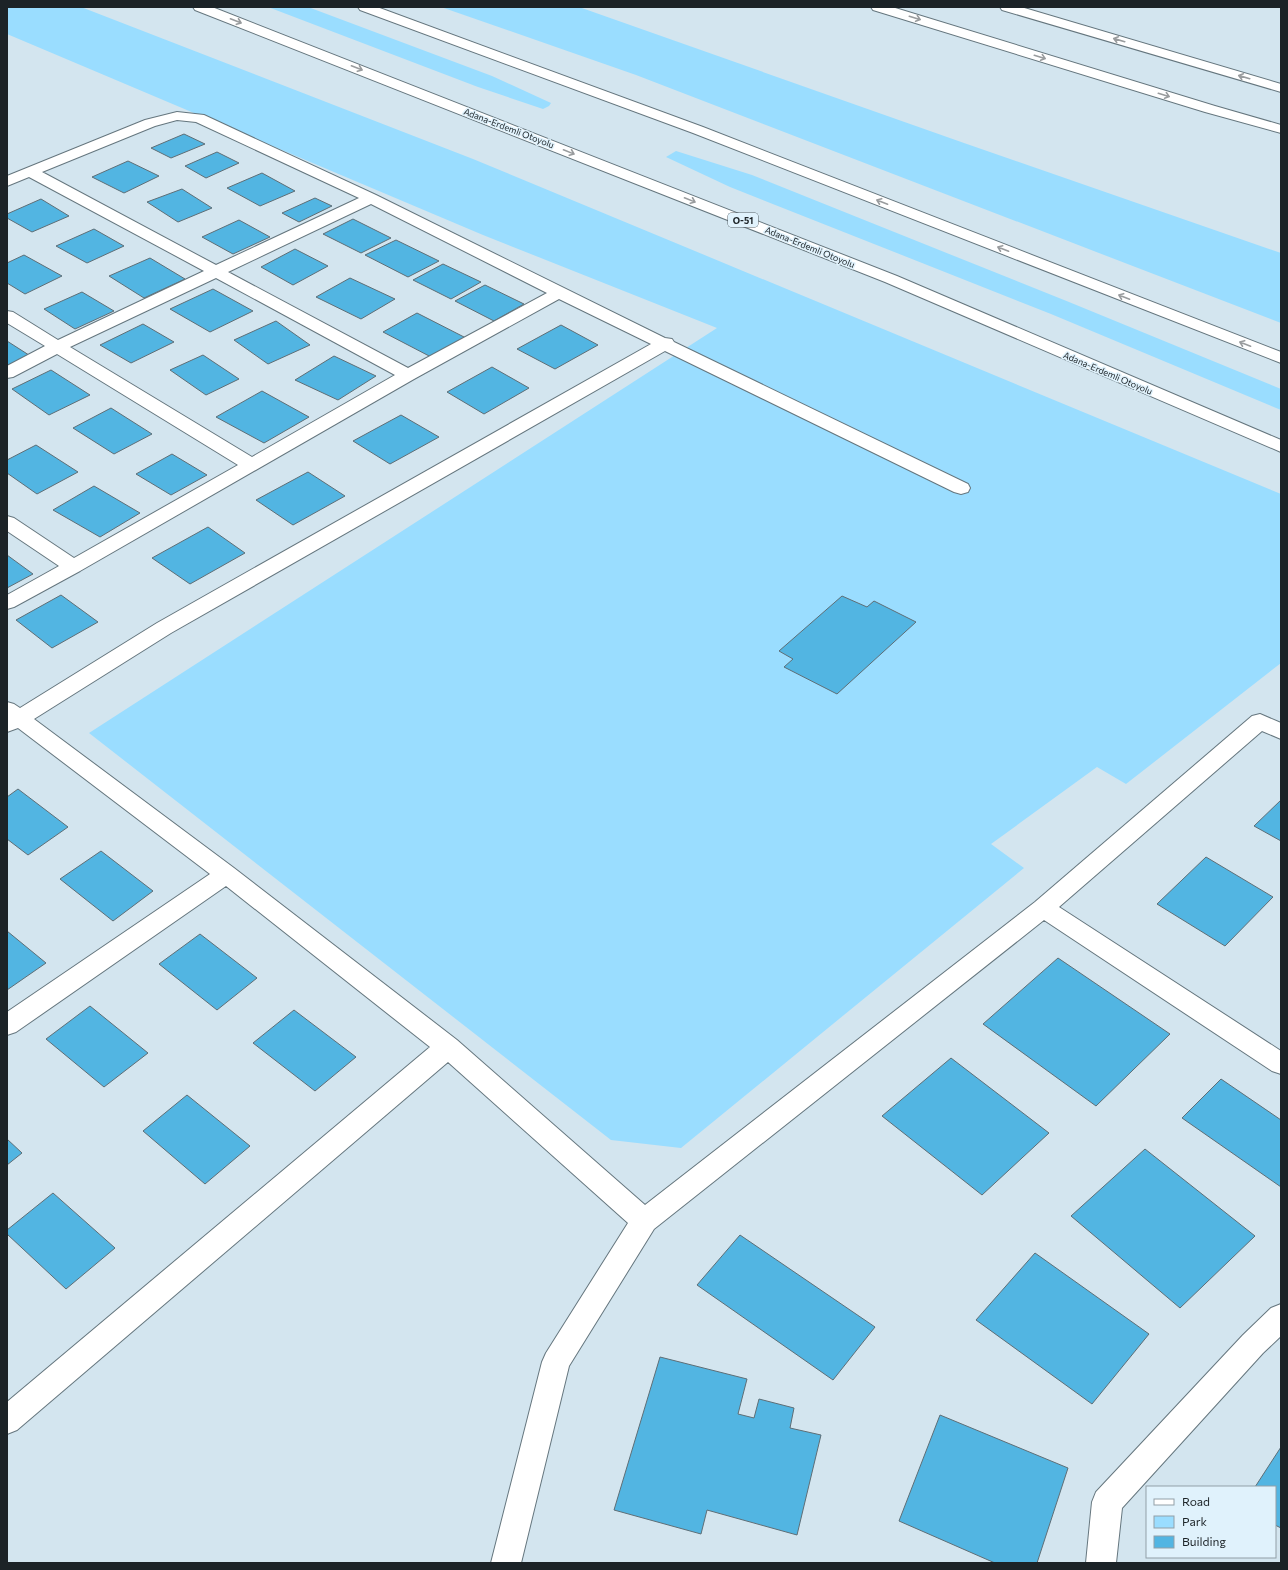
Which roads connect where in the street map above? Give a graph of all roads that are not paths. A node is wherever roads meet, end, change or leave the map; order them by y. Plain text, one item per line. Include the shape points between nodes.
1 (200, 7) edge
2 (365, 7) edge
3 (878, 7) edge
4 (1007, 7) edge
5 (1281, 88) edge
6 (1281, 129) edge
7 (31, 172) junction
8 (7, 181) edge
9 (371, 198) junction
10 (217, 272) junction
11 (559, 293) junction
12 (7, 316) edge
13 (666, 343) junction
14 (57, 348) junction
15 (1281, 358) edge
16 (7, 373) edge
17 (408, 375) junction
18 (1281, 447) edge
19 (252, 465) junction
20 (962, 488) dead end
21 (7, 522) edge
22 (73, 567) junction
23 (7, 603) edge
24 (11, 718) edge
25 (1281, 732) edge
26 (226, 874) junction
27 (1043, 908) junction
28 (7, 1024) edge
29 (448, 1047) junction
30 (1281, 1064) edge
31 (644, 1221) junction
32 (1281, 1317) edge
33 (7, 1420) edge
34 (506, 1563) edge
35 (1102, 1563) edge

1 -> 18 main road, Adana-Erdemli Otoyolu / O-51 via 891,279
15 -> 2 main road via 698,130
3 -> 6 main road
5 -> 4 main road
7 - 8 main road
7 - 9 main road via 150,123 177,116 199,118
7 - 10 main road
9 - 10 main road
9 - 11 main road
10 - 14 main road
10 - 17 main road
11 - 13 main road
11 - 17 main road
12 - 14 main road
13 - 20 main road
13 - 24 main road via 164,628
14 - 16 main road
14 - 19 main road
17 - 19 main road
19 - 22 main road
21 - 22 main road
22 - 23 main road
24 - 26 main road
25 - 27 main road via 1260,721
26 - 28 main road
26 - 29 main road
27 - 30 main road
27 - 31 main road
29 - 31 main road
29 - 33 main road
31 - 34 main road via 556,1362
32 - 35 main road via 1107,1502

